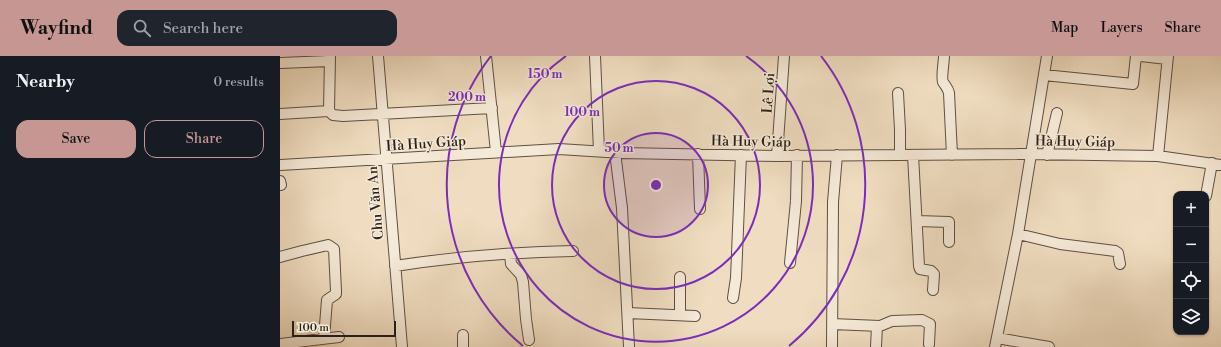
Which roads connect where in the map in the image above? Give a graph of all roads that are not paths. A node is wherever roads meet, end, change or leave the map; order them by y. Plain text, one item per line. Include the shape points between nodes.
1 (378, 56) edge
2 (486, 56) edge
3 (595, 56) edge
4 (784, 56) edge
5 (944, 56) edge
6 (1047, 56) edge
7 (1136, 56) edge
8 (1141, 56) edge
9 (1168, 57) edge
10 (330, 59) edge
11 (280, 63) edge
12 (1044, 75) junction
13 (898, 93) dead end
14 (492, 108) junction
15 (329, 111) junction
16 (1057, 113) dead end
17 (280, 114) edge
18 (382, 114) junction
19 (599, 151) junction
20 (496, 152) junction
21 (615, 152) junction
22 (698, 154) junction
23 (1031, 154) junction
24 (741, 155) junction
25 (796, 155) junction
26 (837, 155) junction
27 (900, 155) junction
28 (913, 155) junction
29 (952, 155) junction
30 (1047, 155) junction
31 (777, 156) junction
32 (1158, 156) junction
33 (385, 160) junction
34 (1216, 164) edge
35 (280, 165) edge
36 (1208, 191) edge
37 (700, 210) dead end
38 (917, 221) junction
39 (1018, 234) junction
40 (949, 242) dead end
41 (573, 251) dead end
42 (510, 254) junction
43 (280, 258) edge
44 (790, 263) dead end
45 (1120, 264) dead end
46 (395, 266) junction
47 (680, 277) dead end
48 (934, 290) dead end
49 (733, 298) dead end
50 (628, 313) junction
51 (680, 315) junction
52 (696, 316) dead end
53 (832, 324) junction
54 (877, 326) junction
55 (463, 335) dead end
56 (339, 337) dead end
57 (324, 338) junction
58 (529, 340) dead end
59 (996, 342) edge
60 (280, 344) edge
61 (311, 344) edge
62 (929, 344) dead end
63 (402, 347) edge
64 (463, 347) edge
65 (629, 347) edge
66 (832, 347) edge
67 (876, 347) edge
68 (1049, 347) edge

1 - 18 street, Chu Văn An
2 - 14 street
3 - 19 street
4 - 31 street, Lê Lợi
5 - 29 street via 943,82 949,93
6 - 12 street
7 - 12 street via 1133,84
8 - 9 street
9 - 32 street
10 - 11 street
10 - 15 street
12 - 23 street
13 - 27 street
14 - 18 street
14 - 20 street
15 - 17 street
15 - 18 street via 333,115 343,116
16 - 30 street
18 - 33 street, Chu Văn An
19 - 20 street, Hà Huy Giáp via 559,149
19 - 21 street, Hà Huy Giáp
20 - 33 street, Hà Huy Giáp
21 - 22 street, Hà Huy Giáp
21 - 50 street via 622,208
22 - 24 street, Hà Huy Giáp
22 - 37 street
23 - 29 street, Hà Huy Giáp
23 - 30 street, Hà Huy Giáp
23 - 39 street
24 - 31 street, Hà Huy Giáp
24 - 49 street
25 - 26 street, Hà Huy Giáp
25 - 31 street, Hà Huy Giáp
25 - 44 street via 796,201
26 - 27 street, Hà Huy Giáp
26 - 53 street via 833,202
27 - 28 street, Hà Huy Giáp
28 - 29 street, Hà Huy Giáp
28 - 38 street
30 - 32 street, Hà Huy Giáp
32 - 34 street, Hà Huy Giáp
33 - 35 street, Hà Huy Giáp
33 - 46 street, Chu Văn An
34 - 36 street
38 - 40 street via 949,222
38 - 48 street via 919,266 920,269 933,272
39 - 45 street via 1060,244 1114,251 1118,253
39 - 59 street
41 - 42 street
42 - 46 street via 447,258
42 - 58 street via 511,264 521,275 523,282
43 - 57 street via 328,245 334,249 336,294 327,300
46 - 63 street, Chu Văn An
47 - 51 street
50 - 51 street
50 - 65 street
51 - 52 street
53 - 54 street
53 - 66 street
54 - 62 street via 897,320 925,320 931,327
54 - 67 street
55 - 64 street
56 - 57 street
57 - 61 street
59 - 68 street
60 - 61 street

